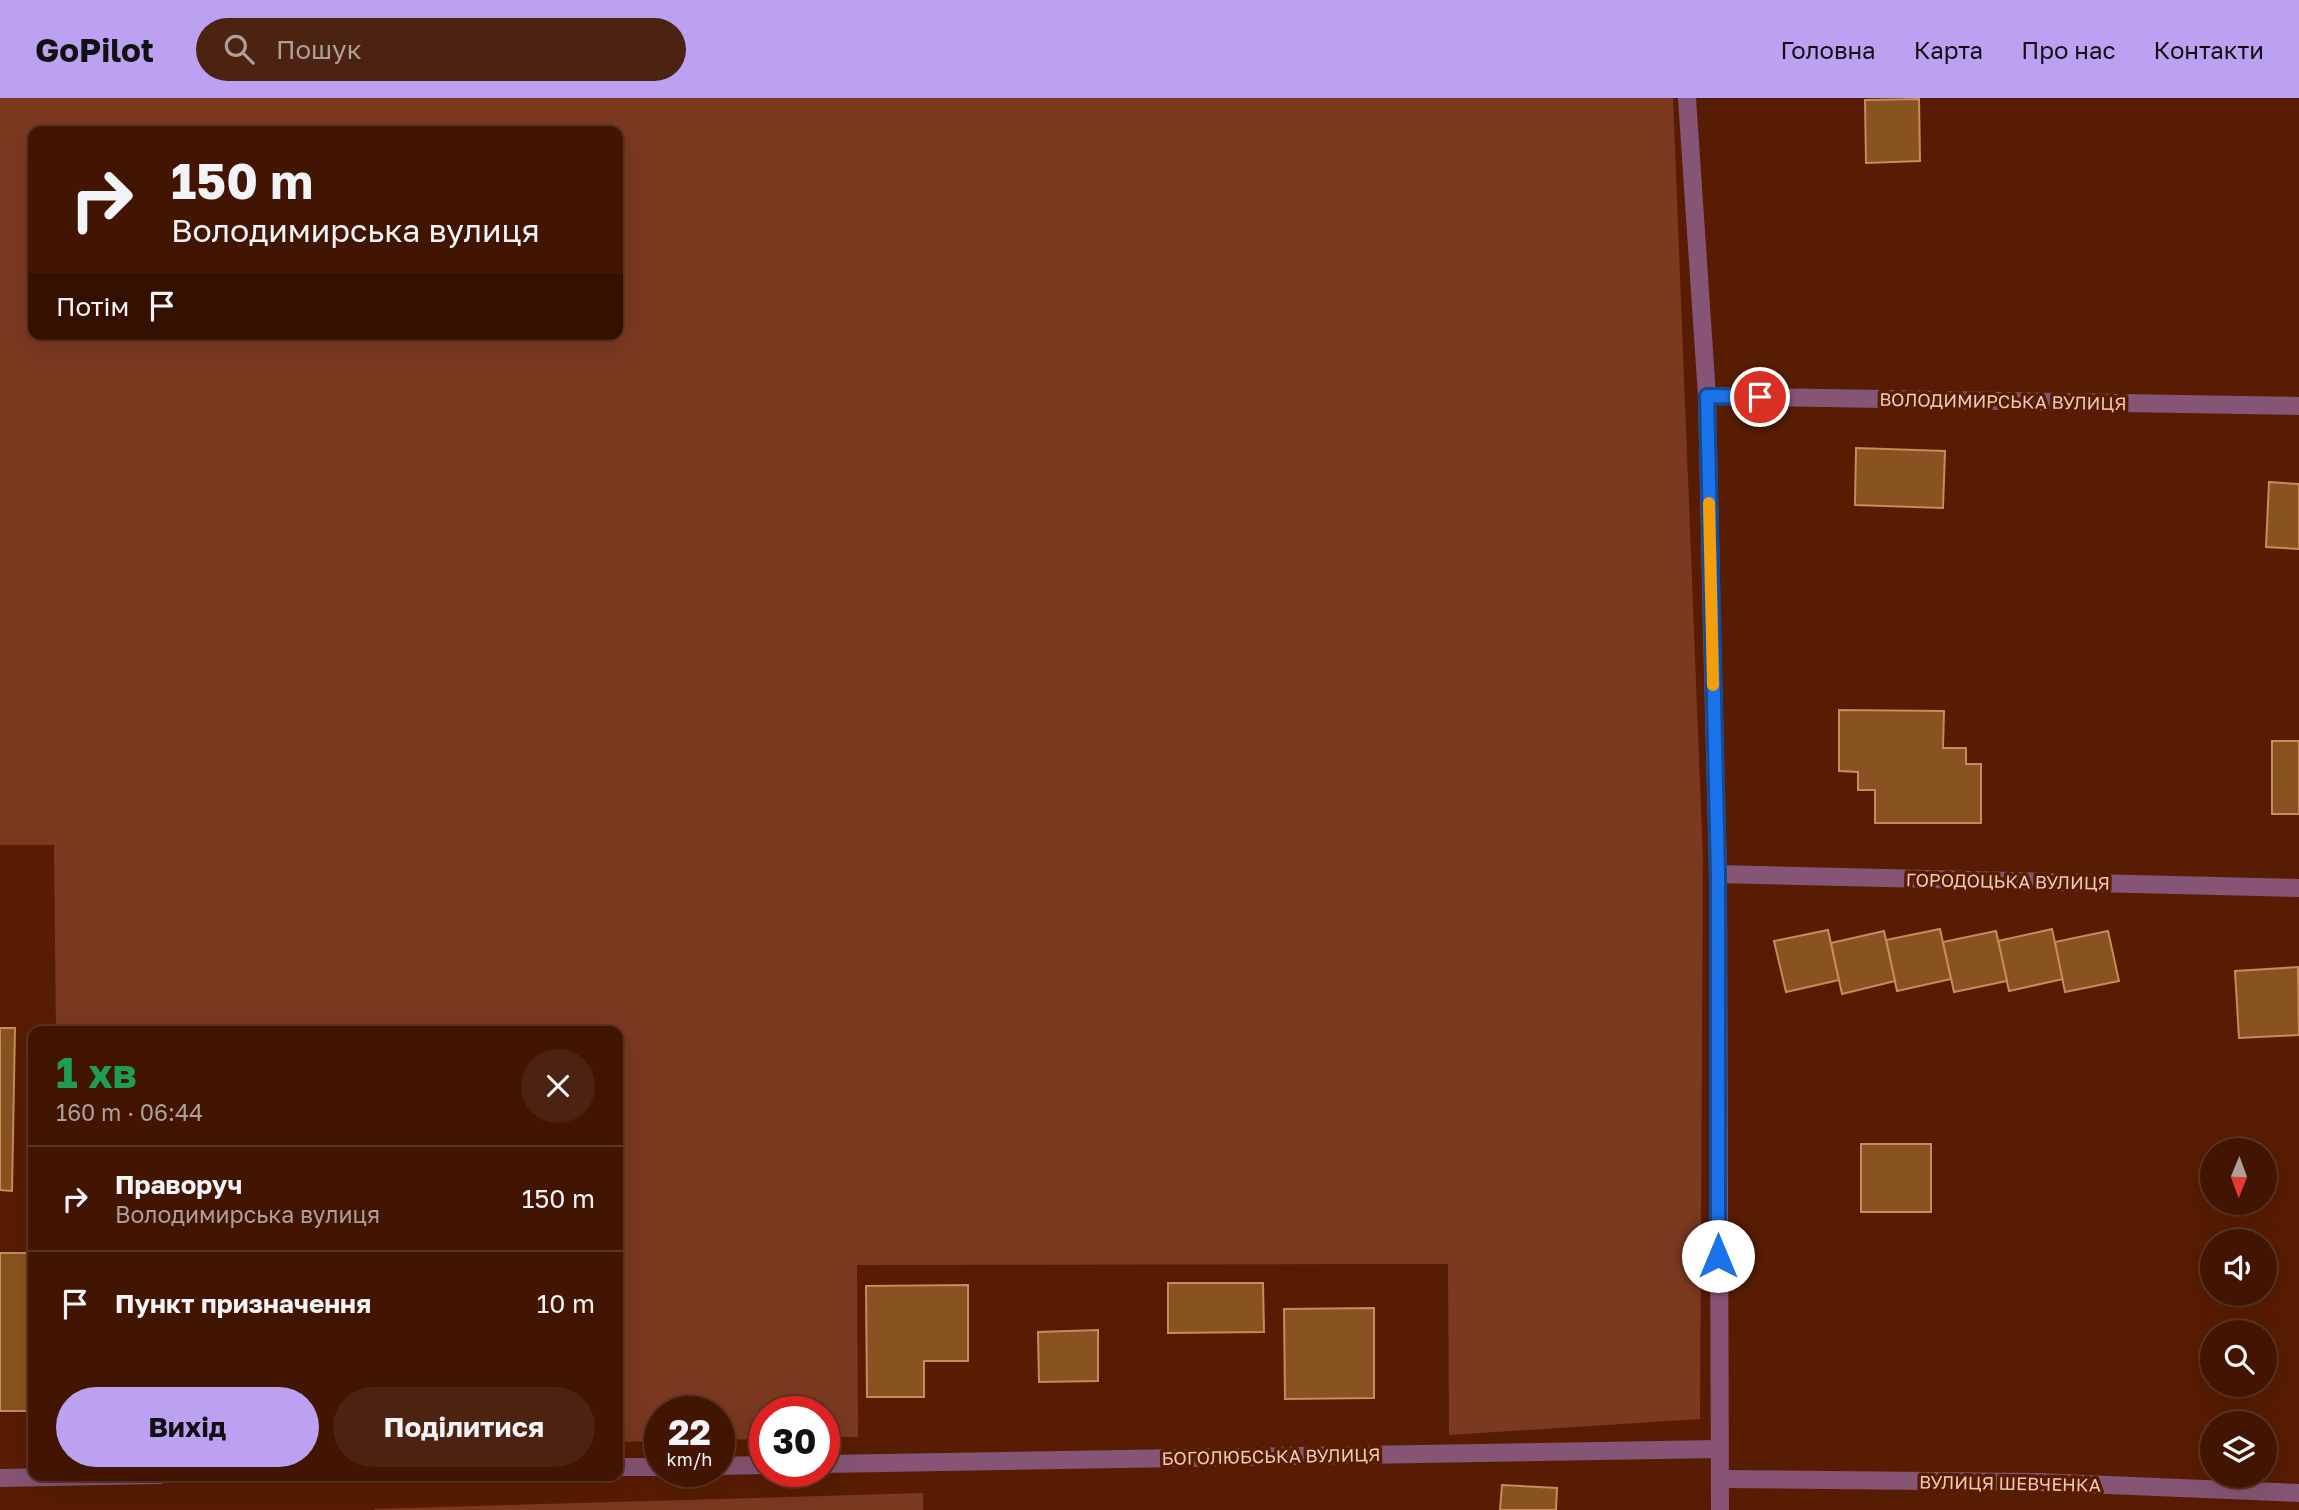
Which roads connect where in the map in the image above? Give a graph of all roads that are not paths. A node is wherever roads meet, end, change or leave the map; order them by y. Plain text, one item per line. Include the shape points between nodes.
1 (1686, 98) edge
2 (1707, 396) junction
3 (2299, 406) edge
4 (1718, 874) junction
5 (2299, 888) edge
6 (1718, 1449) junction
7 (840, 1464) edge
8 (623, 1467) edge
9 (644, 1467) edge
10 (28, 1477) edge
11 (0, 1478) edge
12 (1720, 1479) junction
13 (2299, 1493) edge
14 (1720, 1510) edge

1 - 2 street
2 - 3 street, ВОЛОДИМИРСЬКА ВУЛИЦЯ
2 - 4 street
4 - 5 street, ГОРОДОЦЬКА ВУЛИЦЯ
4 - 6 street
6 - 7 street, БОГОЛЮБСЬКА ВУЛИЦЯ
6 - 12 street
8 - 9 street
10 - 11 street
12 - 13 street, ВУЛИЦЯ ШЕВЧЕНКА via 2037,1482
12 - 14 street

